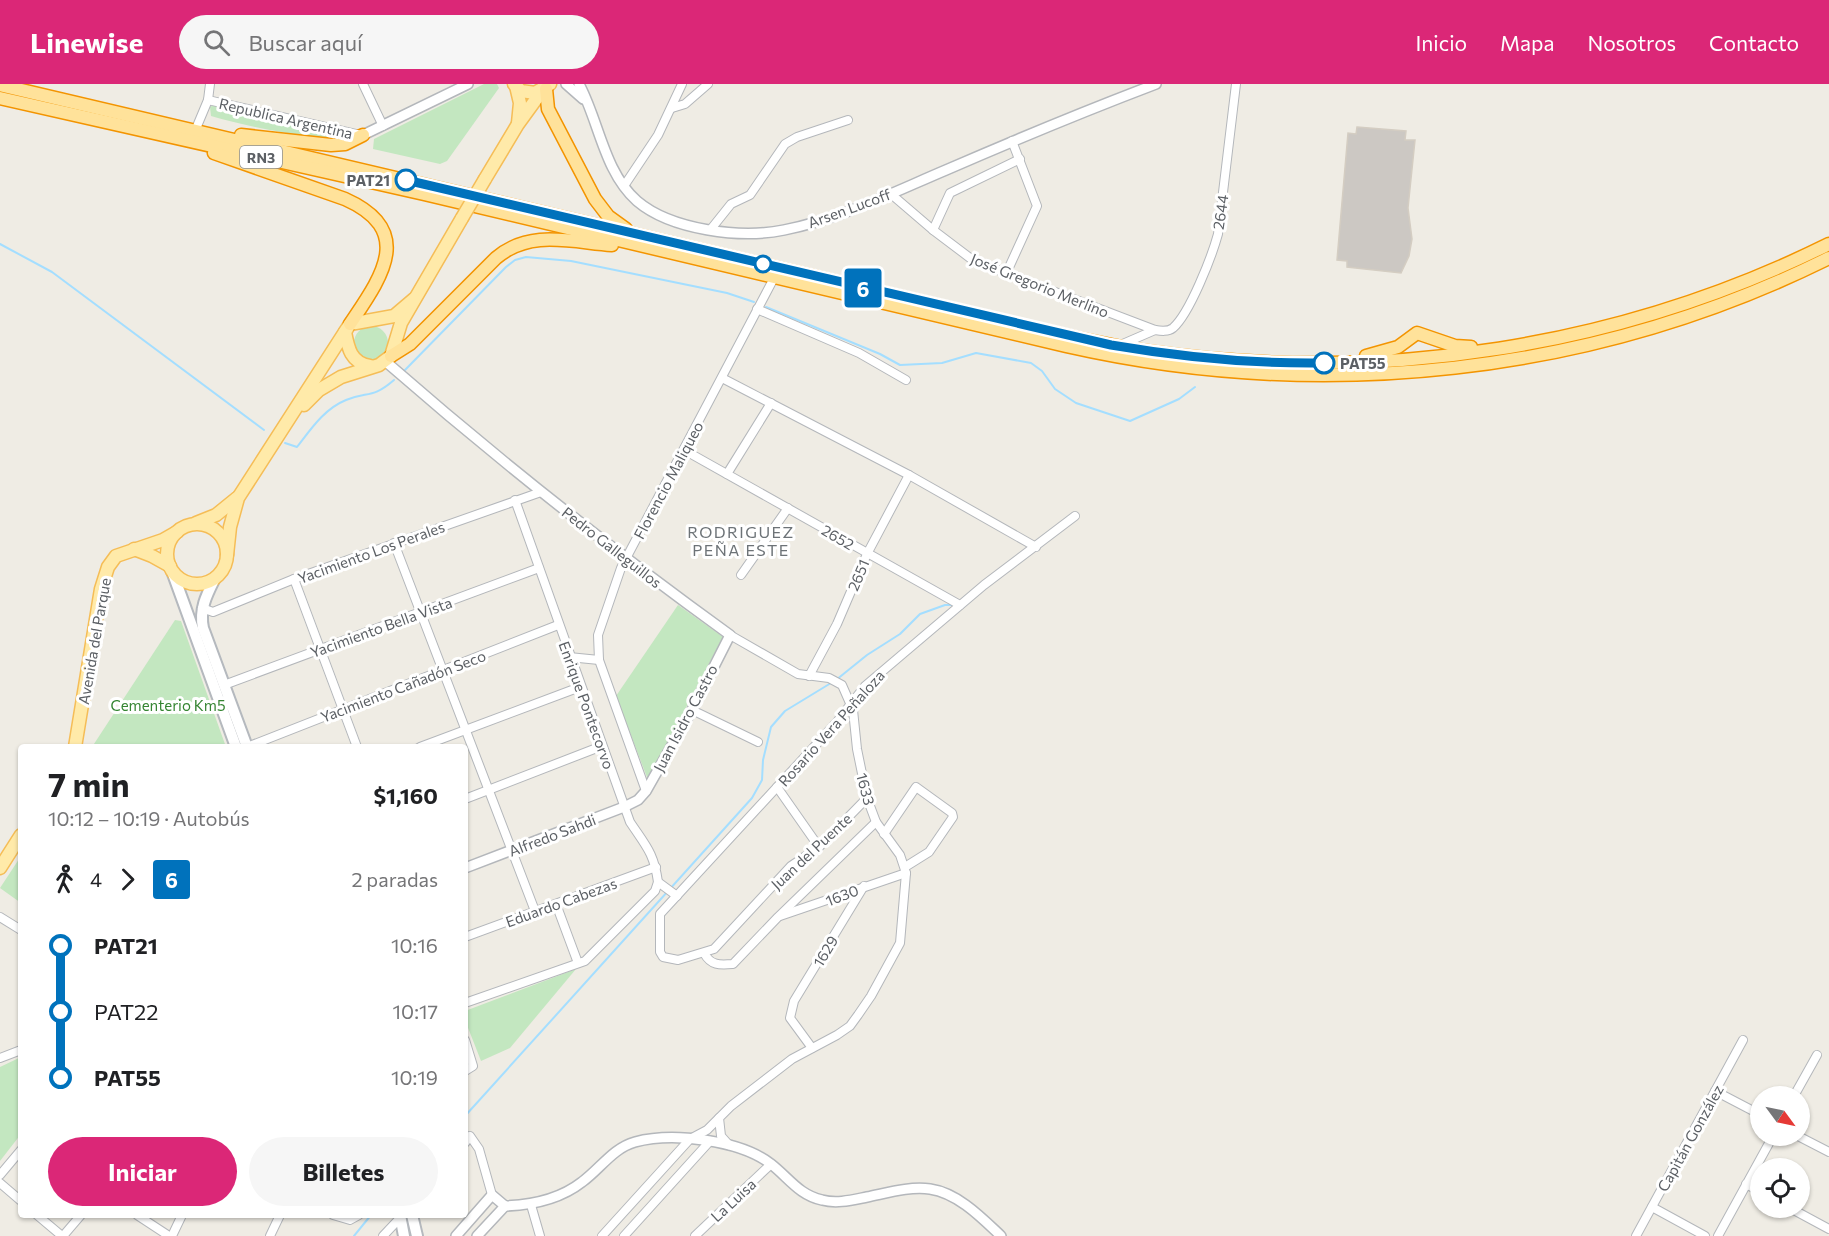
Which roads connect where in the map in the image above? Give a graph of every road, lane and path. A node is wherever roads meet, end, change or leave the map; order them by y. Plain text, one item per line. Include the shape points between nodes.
1 (210, 84) edge
2 (363, 84) edge
3 (468, 84) edge
4 (566, 84) edge
5 (579, 84) edge
6 (682, 84) edge
7 (708, 84) edge
8 (1156, 84) edge
9 (1236, 84) edge
10 (0, 85) edge
11 (515, 85) edge
12 (546, 88) edge
13 (0, 98) edge
14 (208, 100) junction
15 (589, 106) junction
16 (672, 108) junction
17 (848, 120) dead end
18 (518, 124) junction
19 (384, 126) junction
20 (195, 131) junction
21 (150, 132) junction
22 (363, 135) junction
23 (1012, 141) junction
24 (1020, 159) junction
25 (624, 186) junction
26 (891, 194) junction
27 (711, 230) junction
28 (933, 230) junction
29 (644, 236) junction
30 (1829, 244) edge
31 (657, 249) junction
32 (1829, 258) edge
33 (1006, 274) junction
34 (774, 278) junction
35 (414, 299) junction
36 (757, 309) junction
37 (375, 320) junction
38 (347, 328) junction
39 (1172, 329) joint
40 (1155, 330) junction
41 (394, 341) junction
42 (1116, 346) junction
43 (1499, 350) junction
44 (388, 359) junction
45 (1341, 363) junction
46 (371, 366) junction
47 (722, 378) junction
48 (906, 380) dead end
49 (771, 403) junction
50 (284, 425) junction
51 (684, 450) junction
52 (727, 474) junction
53 (909, 475) junction
54 (541, 492) junction
55 (238, 498) junction
56 (515, 500) junction
57 (788, 508) junction
58 (1075, 516) dead end
59 (191, 525) junction
60 (177, 532) junction
61 (394, 543) junction
62 (1036, 547) junction
63 (133, 549) junction
64 (867, 554) junction
65 (227, 555) junction
66 (626, 560) junction
67 (539, 568) junction
68 (171, 569) junction
69 (741, 574) dead end
70 (215, 578) junction
71 (294, 579) junction
72 (960, 605) junction
73 (202, 608) junction
74 (421, 612) junction
75 (558, 626) junction
76 (730, 635) junction
77 (321, 649) junction
78 (569, 657) junction
79 (599, 660) junction
80 (443, 670) junction
81 (809, 676) junction
82 (224, 685) junction
83 (580, 687) junction
84 (851, 704) junction
85 (343, 710) junction
86 (692, 710) junction
87 (466, 730) junction
88 (758, 742) dead end
89 (76, 744) edge
90 (235, 744) edge
91 (246, 744) edge
92 (255, 744) edge
93 (356, 744) edge
94 (428, 744) edge
95 (602, 746) junction
96 (777, 787) junction
97 (489, 790) junction
98 (646, 791) junction
99 (468, 798) edge
100 (867, 798) junction
101 (638, 800) joint
102 (624, 807) junction
103 (876, 822) junction
104 (884, 834) junction
105 (18, 840) edge
106 (819, 847) junction
107 (512, 850) junction
108 (468, 866) edge
109 (656, 867) junction
110 (0, 868) edge
111 (905, 870) junction
112 (658, 882) junction
113 (864, 886) junction
114 (677, 896) junction
115 (556, 904) junction
116 (535, 912) junction
117 (0, 917) edge
118 (778, 917) junction
119 (18, 928) edge
120 (468, 936) edge
121 (704, 953) junction
122 (578, 963) junction
123 (468, 1002) edge
124 (1743, 1040) dead end
125 (812, 1048) junction
126 (468, 1050) edge
127 (18, 1051) edge
128 (1817, 1055) dead end
129 (0, 1058) edge
130 (468, 1069) edge
131 (1800, 1086) edge
132 (1715, 1091) junction
133 (1750, 1109) edge
134 (719, 1118) junction
135 (468, 1139) edge
136 (690, 1139) junction
137 (710, 1141) junction
138 (1810, 1142) edge
139 (729, 1145) junction
140 (1767, 1146) edge
141 (1829, 1152) edge
142 (18, 1153) edge
143 (771, 1164) junction
144 (0, 1175) edge
145 (0, 1183) edge
146 (1746, 1184) junction
147 (1750, 1186) edge
148 (492, 1195) junction
149 (18, 1198) edge
150 (531, 1205) junction
151 (505, 1206) junction
152 (1652, 1207) junction
153 (41, 1218) edge
154 (78, 1218) edge
155 (142, 1218) edge
156 (180, 1218) edge
157 (279, 1218) edge
158 (398, 1218) edge
159 (400, 1218) edge
160 (413, 1218) edge
161 (1810, 1218) edge
162 (1829, 1228) edge
163 (479, 1235) edge
164 (62, 1236) edge
165 (170, 1236) edge
166 (270, 1236) edge
167 (383, 1236) edge
168 (404, 1236) edge
169 (417, 1236) edge
170 (456, 1236) edge
171 (540, 1236) edge
172 (602, 1236) edge
173 (624, 1236) edge
174 (695, 1236) edge
175 (1001, 1236) edge
176 (1636, 1236) edge
177 (1705, 1236) edge
178 (1718, 1236) edge

1 - 14 street
2 - 19 street
3 - 19 street
4 - 15 street, Arsen Lucoff
5 - 15 street, Arsen Lucoff
6 - 16 street
7 - 16 street via 685,104
8 - 23 street, Arsen Lucoff
9 - 39 street, 2644 via 1218,234 1181,318
10 - 20 highway, RN3
11 - 12 main road via 528,93
11 - 18 main road via 520,102
12 - 18 main road
12 - 29 highway via 548,109 601,208 620,226
13 - 21 highway, RN3
14 - 20 street
14 - 22 street, Republica Argentina
15 - 25 street, Arsen Lucoff
16 - 25 street
17 - 27 street via 785,144 750,195 731,204
18 - 35 main road, bridge
19 - 22 street
20 - 22 highway via 331,145 345,144
20 - 29 highway, RN3
21 - 31 highway, RN3
21 - 38 highway via 345,199 372,216 385,238 385,266
23 - 24 street
23 - 26 street, Arsen Lucoff
24 - 28 street via 950,193
24 - 33 street via 1037,206
25 - 27 street, Arsen Lucoff via 654,213
26 - 27 street, Arsen Lucoff via 784,230
26 - 28 street, José Gregorio Merlino
28 - 33 street, José Gregorio Merlino via 974,261
29 - 42 highway, RN3
30 - 43 highway, RN3 via 1752,279 1659,314
31 - 34 highway, RN3
31 - 44 highway via 541,239 522,242 502,253 413,341
32 - 34 highway, RN3 via 1701,312 1579,347 1455,368 1336,376 1218,371 1133,360
33 - 40 street, José Gregorio Merlino
34 - 36 street, Florencio Maliqueo
35 - 37 main road via 394,316
35 - 41 main road
36 - 47 street, Florencio Maliqueo
36 - 48 street via 859,353
37 - 38 main road
37 - 41 main road via 388,327
38 - 46 main road via 352,356
38 - 50 main road
39 - 40 street, José Gregorio Merlino
40 - 42 street
41 - 44 main road
42 - 45 highway, RN3 via 1240,361
43 - 45 highway, RN3
43 - 45 highway via 1455,346 1418,333 1398,346
44 - 46 main road
44 - 54 street, Pedro Galleguillos via 476,440
46 - 50 main road via 340,377 319,390
47 - 49 street
47 - 51 street, Florencio Maliqueo
49 - 52 street
49 - 53 street
50 - 55 main road
51 - 52 street, 2652
51 - 66 street, Florencio Maliqueo
52 - 57 street, 2652
53 - 62 street
53 - 64 street, 2651
54 - 56 street, Yacimiento Los Perales
54 - 66 street, Pedro Galleguillos
55 - 59 main road via 216,515
55 - 65 main road
56 - 61 street, Yacimiento Los Perales
56 - 67 street, Enrique Pontecorvo
57 - 64 street, 2652
57 - 69 street
58 - 62 street, Rosario Vera Peñaloza
59 - 60 main road
59 - 65 main road via 216,531 223,539
60 - 63 main road, Avenida del Parque
60 - 68 main road via 167,551
61 - 71 street, Yacimiento Los Perales
61 - 74 street
62 - 72 street, Rosario Vera Peñaloza
63 - 68 main road
63 - 89 main road, Avenida del Parque via 111,561 104,576
64 - 72 street, 2652
64 - 81 street, 2651
65 - 70 main road
66 - 76 street, Pedro Galleguillos
66 - 79 street, Florencio Maliqueo via 598,635
67 - 74 street, Yacimiento Bella Vista
67 - 75 street, Enrique Pontecorvo
68 - 70 main road via 184,581 195,584
68 - 90 main road
70 - 73 main road
71 - 73 street, Yacimiento Los Perales via 213,612
71 - 77 street
72 - 84 street, Rosario Vera Peñaloza via 865,686
73 - 82 main road via 203,628
74 - 77 street, Yacimiento Bella Vista
74 - 80 street
75 - 78 street, Enrique Pontecorvo
75 - 80 street, Yacimiento Cañadón Seco
76 - 81 street, Pedro Galleguillos via 798,674
76 - 86 street, Juan Isidro Castro
77 - 82 street, Yacimiento Bella Vista
77 - 85 street
78 - 79 street
78 - 83 street, Enrique Pontecorvo
79 - 98 street, Florencio Maliqueo
80 - 85 street, Yacimiento Cañadón Seco
80 - 87 street
81 - 84 street, Pedro Galleguillos via 829,678 842,685
82 - 91 main road
83 - 87 street
83 - 95 street, Enrique Pontecorvo
84 - 96 street, Rosario Vera Peñaloza
84 - 100 street, 1633
85 - 92 street, Yacimiento Cañadón Seco
85 - 93 street
86 - 88 street
86 - 98 street, Juan Isidro Castro
87 - 94 street
87 - 97 street
95 - 97 street
95 - 102 street, Enrique Pontecorvo
96 - 106 street
96 - 114 street, Rosario Vera Peñaloza
97 - 99 street
97 - 107 street
98 - 101 street, Juan Isidro Castro
100 - 103 street, 1633
100 - 106 street, Juan del Puente
101 - 102 street, Alfredo Sahdi
102 - 107 street, Alfredo Sahdi
102 - 109 street, Enrique Pontecorvo via 650,849
103 - 104 street, 1633
103 - 118 street, Juan del Puente
104 - 111 street, 1633
104 - 111 street, 1630 via 916,787 952,813 929,852
105 - 110 main road
106 - 121 street, Juan del Puente via 791,866 714,949
107 - 108 street, Alfredo Sahdi
107 - 116 street
109 - 112 street, Enrique Pontecorvo
109 - 115 street, Eduardo Cabezas
111 - 113 street, 1630
111 - 125 street via 900,943 850,1026
112 - 114 street
112 - 122 street via 655,891 595,953
113 - 118 street, 1630
113 - 125 street, 1629 via 794,1001 790,1018
114 - 121 street, Rosario Vera Peñaloza via 660,914 663,957 678,960
115 - 116 street, Eduardo Cabezas
115 - 122 street
116 - 120 street, Eduardo Cabezas
117 - 119 street
118 - 121 street, Juan del Puente via 733,964 709,962
122 - 123 street
124 - 132 street, Capitán González
125 - 134 street via 765,1078
126 - 130 street via 473,1066
127 - 129 street
128 - 131 street
132 - 133 street
132 - 152 street, Capitán González
134 - 136 street
134 - 139 street via 721,1136
135 - 148 street via 479,1149
136 - 137 street
136 - 150 street via 624,1145 582,1182 561,1195
136 - 172 street
137 - 139 street
137 - 173 street
138 - 141 street
139 - 143 street
140 - 146 street
142 - 144 street
143 - 174 street, La Luisa
143 - 175 street via 801,1191 824,1201 931,1189 964,1205
145 - 149 street
146 - 147 street
146 - 178 street
148 - 151 street
148 - 170 street
150 - 151 street
150 - 171 street
151 - 163 street
152 - 176 street, Capitán González
152 - 177 street
153 - 164 street
154 - 164 street
155 - 165 street
156 - 165 street
157 - 166 street
158 - 167 street
159 - 168 main road
160 - 169 main road
161 - 162 street

